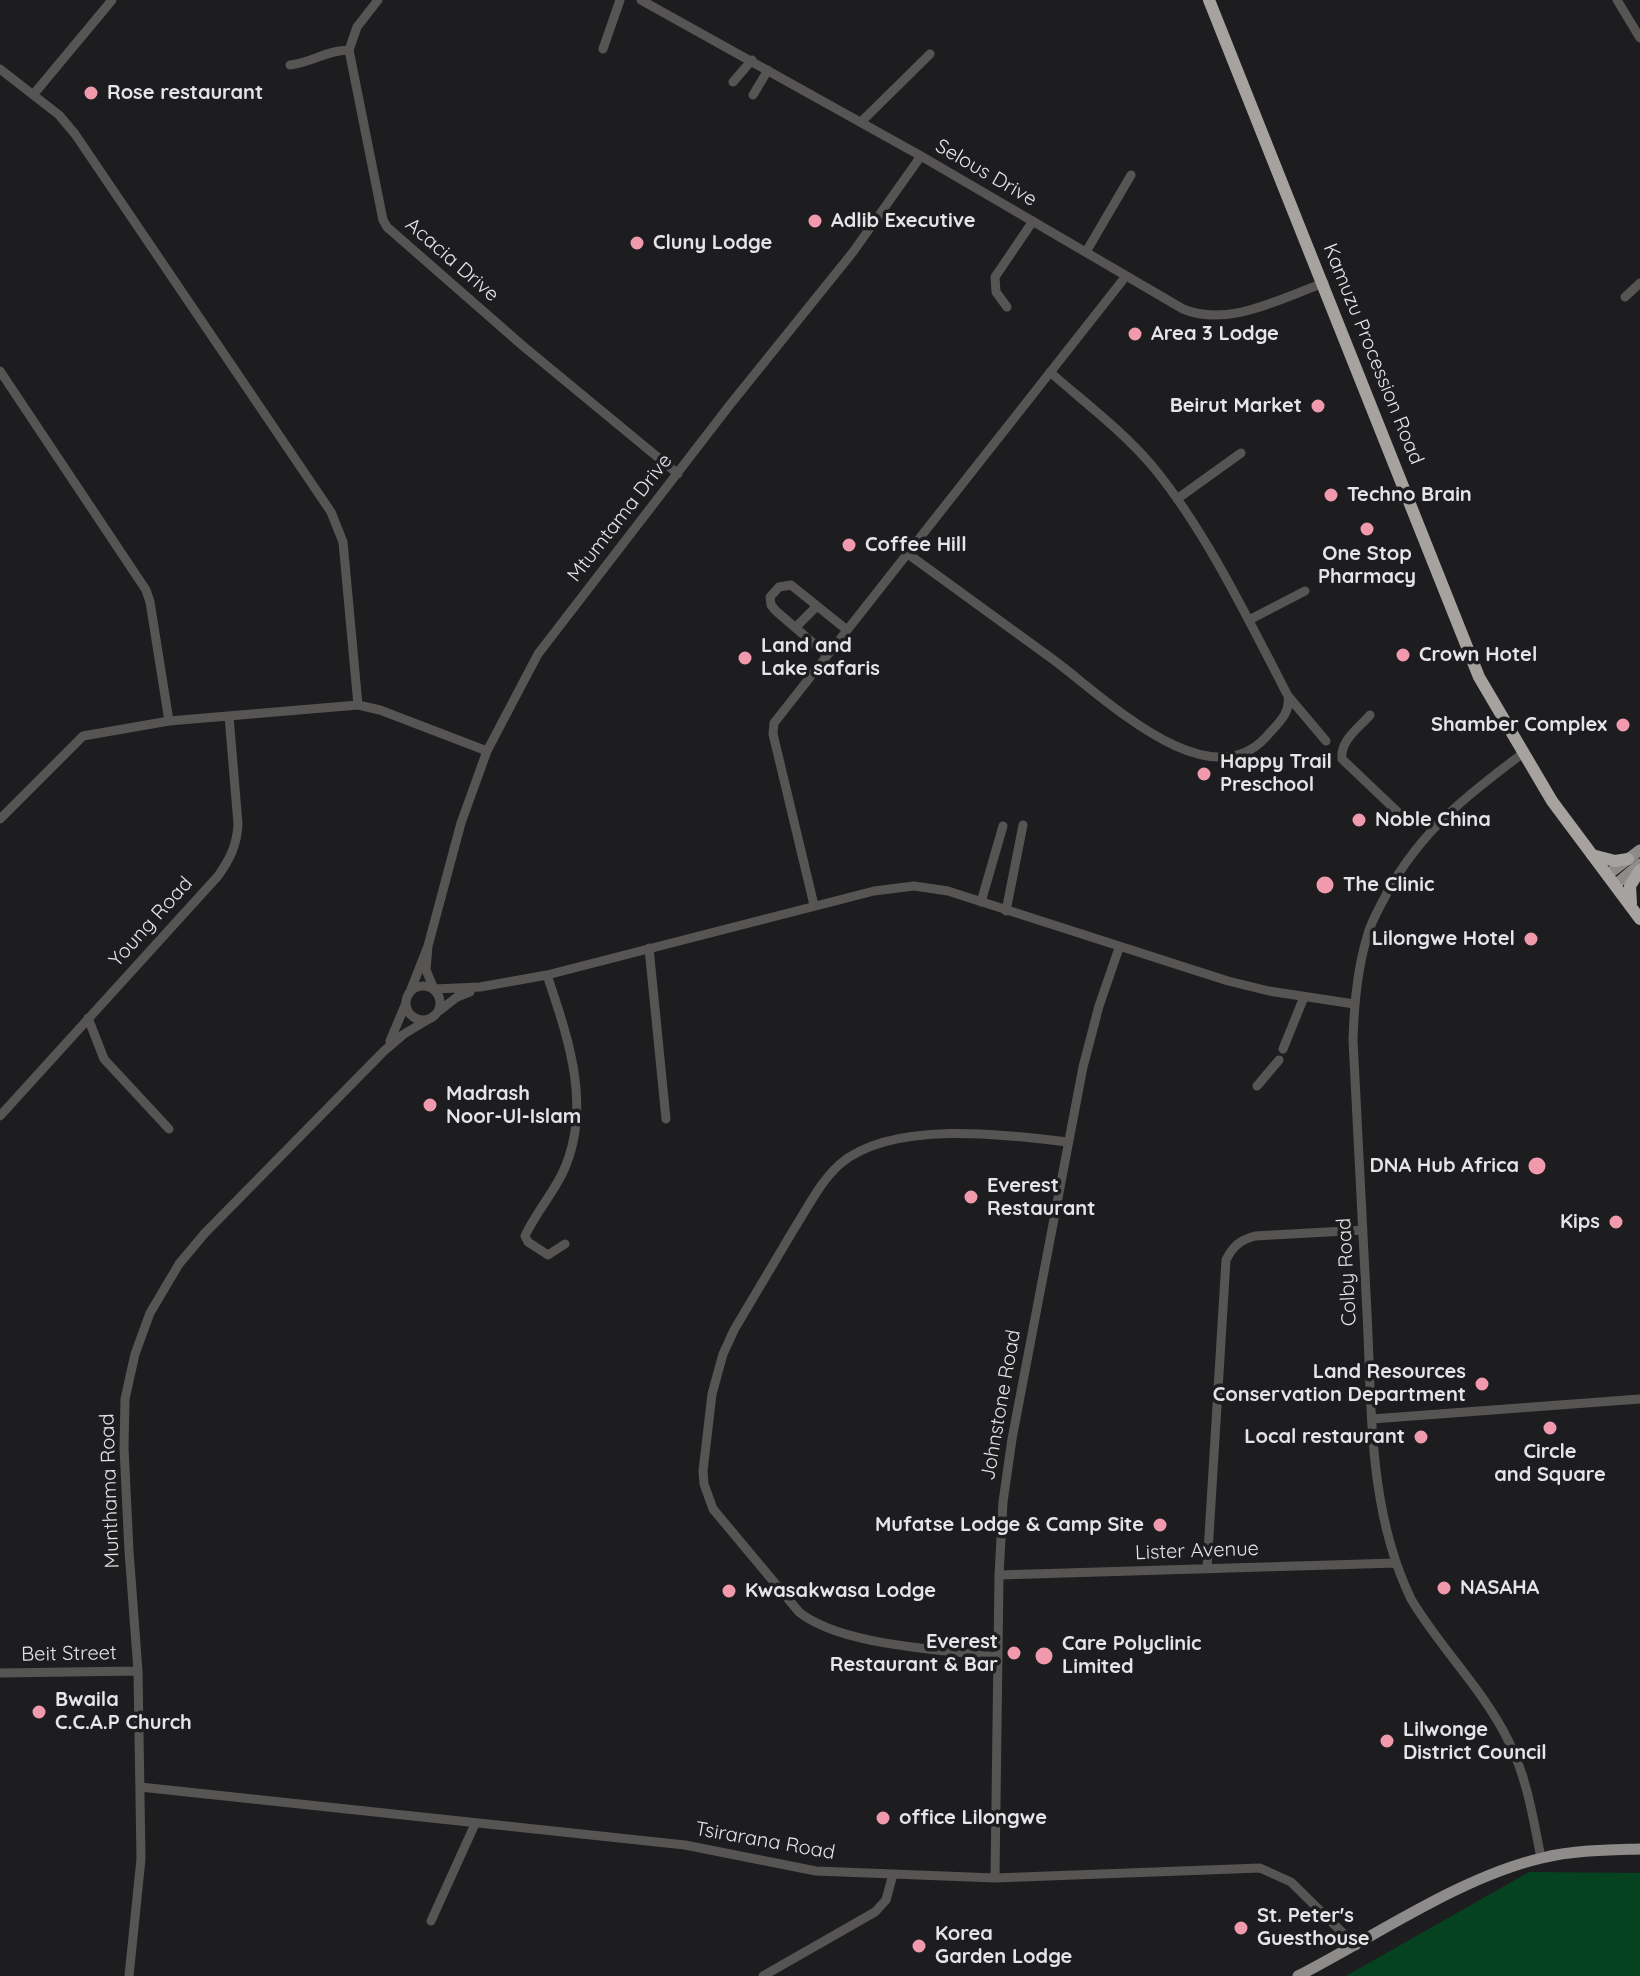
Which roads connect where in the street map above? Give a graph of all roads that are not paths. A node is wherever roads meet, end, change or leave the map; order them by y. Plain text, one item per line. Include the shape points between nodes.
1 (112, 0) edge
2 (378, 0) edge
3 (620, 0) edge
4 (641, 0) edge
5 (1209, 0) edge
6 (1617, 0) edge
7 (1640, 38) edge
8 (603, 49) dead end
9 (349, 50) junction
10 (930, 54) dead end
11 (752, 60) junction
12 (290, 65) dead end
13 (0, 69) edge
14 (768, 70) junction
15 (733, 82) dead end
16 (33, 95) junction
17 (753, 95) dead end
18 (861, 122) junction
19 (921, 156) junction
20 (1131, 175) dead end
21 (1033, 221) junction
22 (1086, 252) junction
23 (1126, 276) junction
24 (1324, 283) junction
25 (1640, 283) edge
26 (1625, 297) dead end
27 (1007, 307) dead end
28 (0, 371) edge
29 (1050, 372) junction
30 (1241, 453) dead end
31 (678, 474) junction
32 (1177, 499) junction
33 (908, 554) junction
34 (1305, 591) dead end
35 (817, 606) junction
36 (1249, 620) junction
37 (796, 627) junction
38 (847, 630) junction
39 (827, 655) junction
40 (1288, 696) junction
41 (358, 705) junction
42 (1370, 715) dead end
43 (229, 716) junction
44 (169, 721) junction
45 (1326, 741) dead end
46 (487, 751) junction
47 (1522, 754) junction
48 (0, 819) edge
49 (1023, 825) dead end
50 (1003, 826) dead end
51 (1435, 827) junction
52 (1640, 850) edge
53 (1592, 855) junction
54 (1636, 864) edge
55 (1611, 880) junction
56 (981, 902) junction
57 (814, 905) junction
58 (1006, 911) junction
59 (1636, 914) edge
60 (428, 946) junction
61 (649, 948) junction
62 (1119, 948) junction
63 (547, 975) junction
64 (480, 987) junction
65 (434, 989) junction
66 (410, 992) junction
67 (1304, 997) junction
68 (406, 1003) junction
69 (1354, 1004) junction
70 (438, 1012) junction
71 (88, 1018) junction
72 (429, 1019) junction
73 (1283, 1049) dead end
74 (384, 1051) junction
75 (1279, 1060) dead end
76 (1257, 1086) dead end
77 (0, 1116) edge
78 (666, 1119) dead end
79 (169, 1129) dead end
80 (1067, 1142) junction
81 (1363, 1230) junction
82 (565, 1244) dead end
83 (1640, 1399) edge
84 (1372, 1419) junction
85 (1396, 1563) junction
86 (1207, 1568) junction
87 (999, 1575) junction
88 (997, 1657) junction
89 (138, 1671) junction
90 (0, 1673) edge
91 (140, 1787) junction
92 (475, 1824) junction
93 (1640, 1849) edge
94 (1541, 1858) junction
95 (893, 1874) junction
96 (995, 1878) junction
97 (431, 1921) dead end
98 (1356, 1946) junction
99 (129, 1976) edge
100 (763, 1976) edge
101 (1298, 1976) edge

1 - 16 street
2 - 9 street via 357,27
3 - 8 street
4 - 11 street, Selous Drive
5 - 24 highway, Kamuzu Procession Road
6 - 7 street
9 - 12 street
9 - 31 street, Acacia Drive via 387,227
10 - 18 street
11 - 14 street, Selous Drive
11 - 15 street
13 - 16 street
14 - 17 street
14 - 18 street, Selous Drive
16 - 41 street via 75,134 331,512 343,542
18 - 19 street, Selous Drive
19 - 21 street, Selous Drive
19 - 31 street, Mtumtama Drive via 853,252
20 - 22 street
21 - 22 street, Selous Drive
21 - 27 street via 995,277 996,292
22 - 23 street, Selous Drive
23 - 24 street, Selous Drive via 1183,309 1215,316
23 - 29 street
24 - 47 highway, Kamuzu Procession Road via 1479,677
25 - 26 street
28 - 44 street via 146,590
29 - 32 street via 1135,447
29 - 33 street
30 - 32 street
31 - 46 street, Mtumtama Drive via 538,654
32 - 36 street
33 - 38 street
33 - 40 street via 1136,725 1186,749 1214,757 1252,750 1285,715
34 - 36 street
35 - 37 street
35 - 37 street via 791,585 779,587 770,597 771,605
35 - 38 street
36 - 40 street
37 - 39 street
38 - 39 street
39 - 57 street via 779,715 773,734
40 - 45 street
41 - 43 street
41 - 46 street
42 - 51 street via 1347,740 1342,759 1404,818
43 - 44 street
43 - 71 street, Young Road via 238,824 230,858
44 - 48 street via 83,736
46 - 60 street, Mtumtama Drive via 461,823
47 - 51 street, Colby Road
47 - 53 highway, Kamuzu Procession Road
49 - 58 street
50 - 56 street
51 - 69 street, Colby Road via 1408,857 1375,915
52 - 54 main road
53 - 54 highway
53 - 55 highway, Kamuzu Procession Road
54 - 55 main road
54 - 59 highway via 1630,886
55 - 59 highway, Kamuzu Procession Road
56 - 57 street via 914,886
56 - 58 street
57 - 61 street
58 - 62 street
60 - 65 street via 426,970
60 - 66 street
61 - 63 street
61 - 78 street
62 - 67 street
62 - 80 street, Johnstone Road via 1090,1037
63 - 64 street
63 - 82 street via 574,1063 575,1124 563,1172 525,1236 548,1255
64 - 65 street
64 - 70 street
65 - 66 street via 424,986
65 - 70 street via 440,1000
66 - 68 street
67 - 69 street
67 - 73 street
68 - 72 street via 416,1019
68 - 74 street
69 - 81 street, Colby Road
70 - 72 street
71 - 77 street, Young Road
71 - 79 street via 104,1059
72 - 74 street
74 - 89 street, Munthama Road via 205,1233 173,1274 141,1333 124,1421
75 - 76 street
80 - 87 street, Johnstone Road via 1009,1455
80 - 88 street via 955,1135 913,1138 875,1144 845,1160 821,1185 734,1330 712,1394 703,1471 707,1497 799,1612 839,1634
81 - 84 street, Colby Road
81 - 86 street via 1255,1236 1232,1248 1226,1260
83 - 84 street
84 - 85 street, Colby Road via 1378,1498
85 - 86 street, Lister Avenue
85 - 94 street, Colby Road via 1420,1616 1507,1737 1525,1781
86 - 87 street, Lister Avenue
87 - 88 street, Johnstone Road
88 - 96 street, Johnstone Road
89 - 90 street, Beit Street
89 - 91 street, Munthama Road
91 - 92 street, Tsirarana Road
91 - 99 street, Munthama Road via 141,1859
92 - 95 street, Tsirarana Road via 704,1848 816,1871
92 - 97 street
93 - 94 main road
94 - 98 main road via 1443,1897
95 - 96 street, Tsirarana Road
95 - 100 street via 886,1900 875,1912
96 - 98 street, Tsirarana Road via 1260,1868 1291,1882
98 - 101 main road

